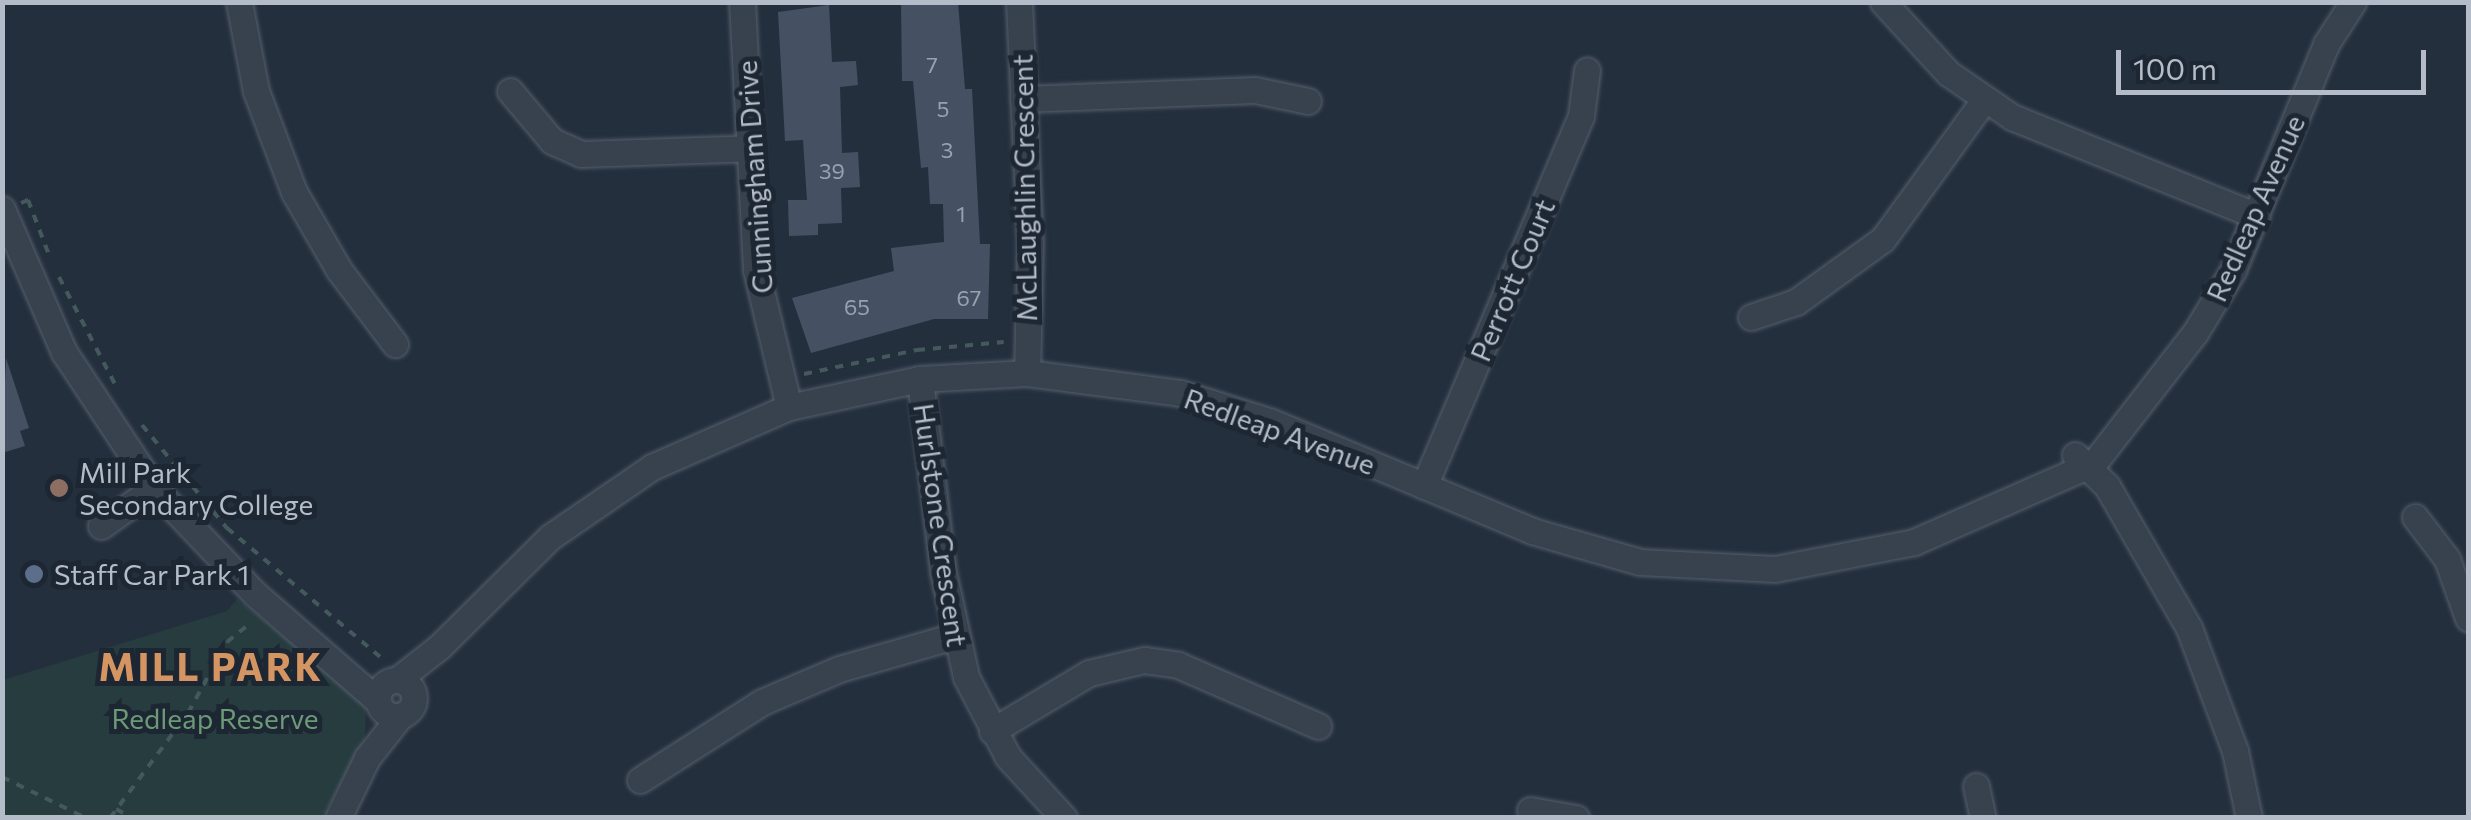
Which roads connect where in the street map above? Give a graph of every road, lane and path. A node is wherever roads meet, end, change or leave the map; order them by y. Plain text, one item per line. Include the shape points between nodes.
1 (239, 2) edge
2 (742, 2) edge
3 (1018, 2) edge
4 (1883, 2) edge
5 (2334, 2) edge
6 (2353, 2) edge
7 (2326, 44) junction
8 (1587, 70) dead end
9 (510, 90) dead end
10 (1023, 99) junction
11 (1984, 100) junction
12 (1308, 101) dead end
13 (749, 148) junction
14 (2, 209) edge
15 (2257, 216) junction
16 (50, 258) dead end
17 (56, 272) dead end
18 (1751, 317) dead end
19 (1004, 329) dead end
20 (395, 344) dead end
21 (800, 357) dead end
22 (1026, 373) junction
23 (920, 379) junction
24 (124, 398) dead end
25 (789, 407) junction
26 (133, 414) dead end
27 (2083, 464) junction
28 (1424, 486) junction
29 (154, 488) junction
30 (2415, 517) dead end
31 (101, 526) dead end
32 (2468, 618) edge
33 (248, 626) dead end
34 (954, 636) junction
35 (390, 692) junction
36 (1318, 726) dead end
37 (992, 732) junction
38 (2, 777) edge
39 (640, 780) dead end
40 (1976, 786) dead end
41 (116, 809) junction
42 (1530, 810) dead end
43 (86, 818) edge
44 (110, 818) edge
45 (132, 818) edge
46 (338, 818) edge
47 (1064, 818) edge
48 (1576, 818) edge
49 (1982, 818) edge
50 (2249, 818) edge

1 - 20 street via 256,91 294,192 339,270
2 - 13 street, Cunningham Drive
3 - 10 street, McLaughlin Crescent
4 - 11 street via 1929,57
5 - 7 street, Redleap Avenue
6 - 7 street, Redleap Avenue
7 - 15 street, Redleap Avenue
8 - 28 street, Perrott Court via 1581,116
9 - 13 street via 552,141 582,154
10 - 12 street via 1255,90
10 - 22 street, McLaughlin Crescent via 1030,244
11 - 15 street via 2036,128
11 - 18 street via 1883,239 1796,302
13 - 25 street, Cunningham Drive via 756,270
14 - 16 path via 28,200
14 - 29 street via 64,352
15 - 27 street, Redleap Avenue via 2195,333
17 - 24 path
19 - 21 path via 1004,345 917,350 804,374
22 - 23 street, Redleap Avenue
22 - 28 street, Redleap Avenue via 1134,384 1231,408
23 - 25 street, Redleap Avenue
23 - 34 street, Hurlstone Crescent
25 - 35 street, Redleap Avenue via 693,446 604,497 520,562
26 - 35 path via 241,541 385,659
27 - 28 street, Redleap Avenue via 2027,480 1998,506 1869,555 1730,570 1605,554
27 - 50 street via 2128,522 2206,668
29 - 31 street
29 - 35 street via 255,594
30 - 32 street via 2438,542
33 - 41 path via 228,642 188,713
34 - 37 street, Hurlstone Crescent
34 - 39 street via 839,669 762,702
35 - 46 street, Redleap Avenue
36 - 37 street via 1178,665 1144,660 1090,674
37 - 47 street, Hurlstone Crescent
38 - 43 path
40 - 49 street
41 - 44 path
41 - 45 path
42 - 48 street

